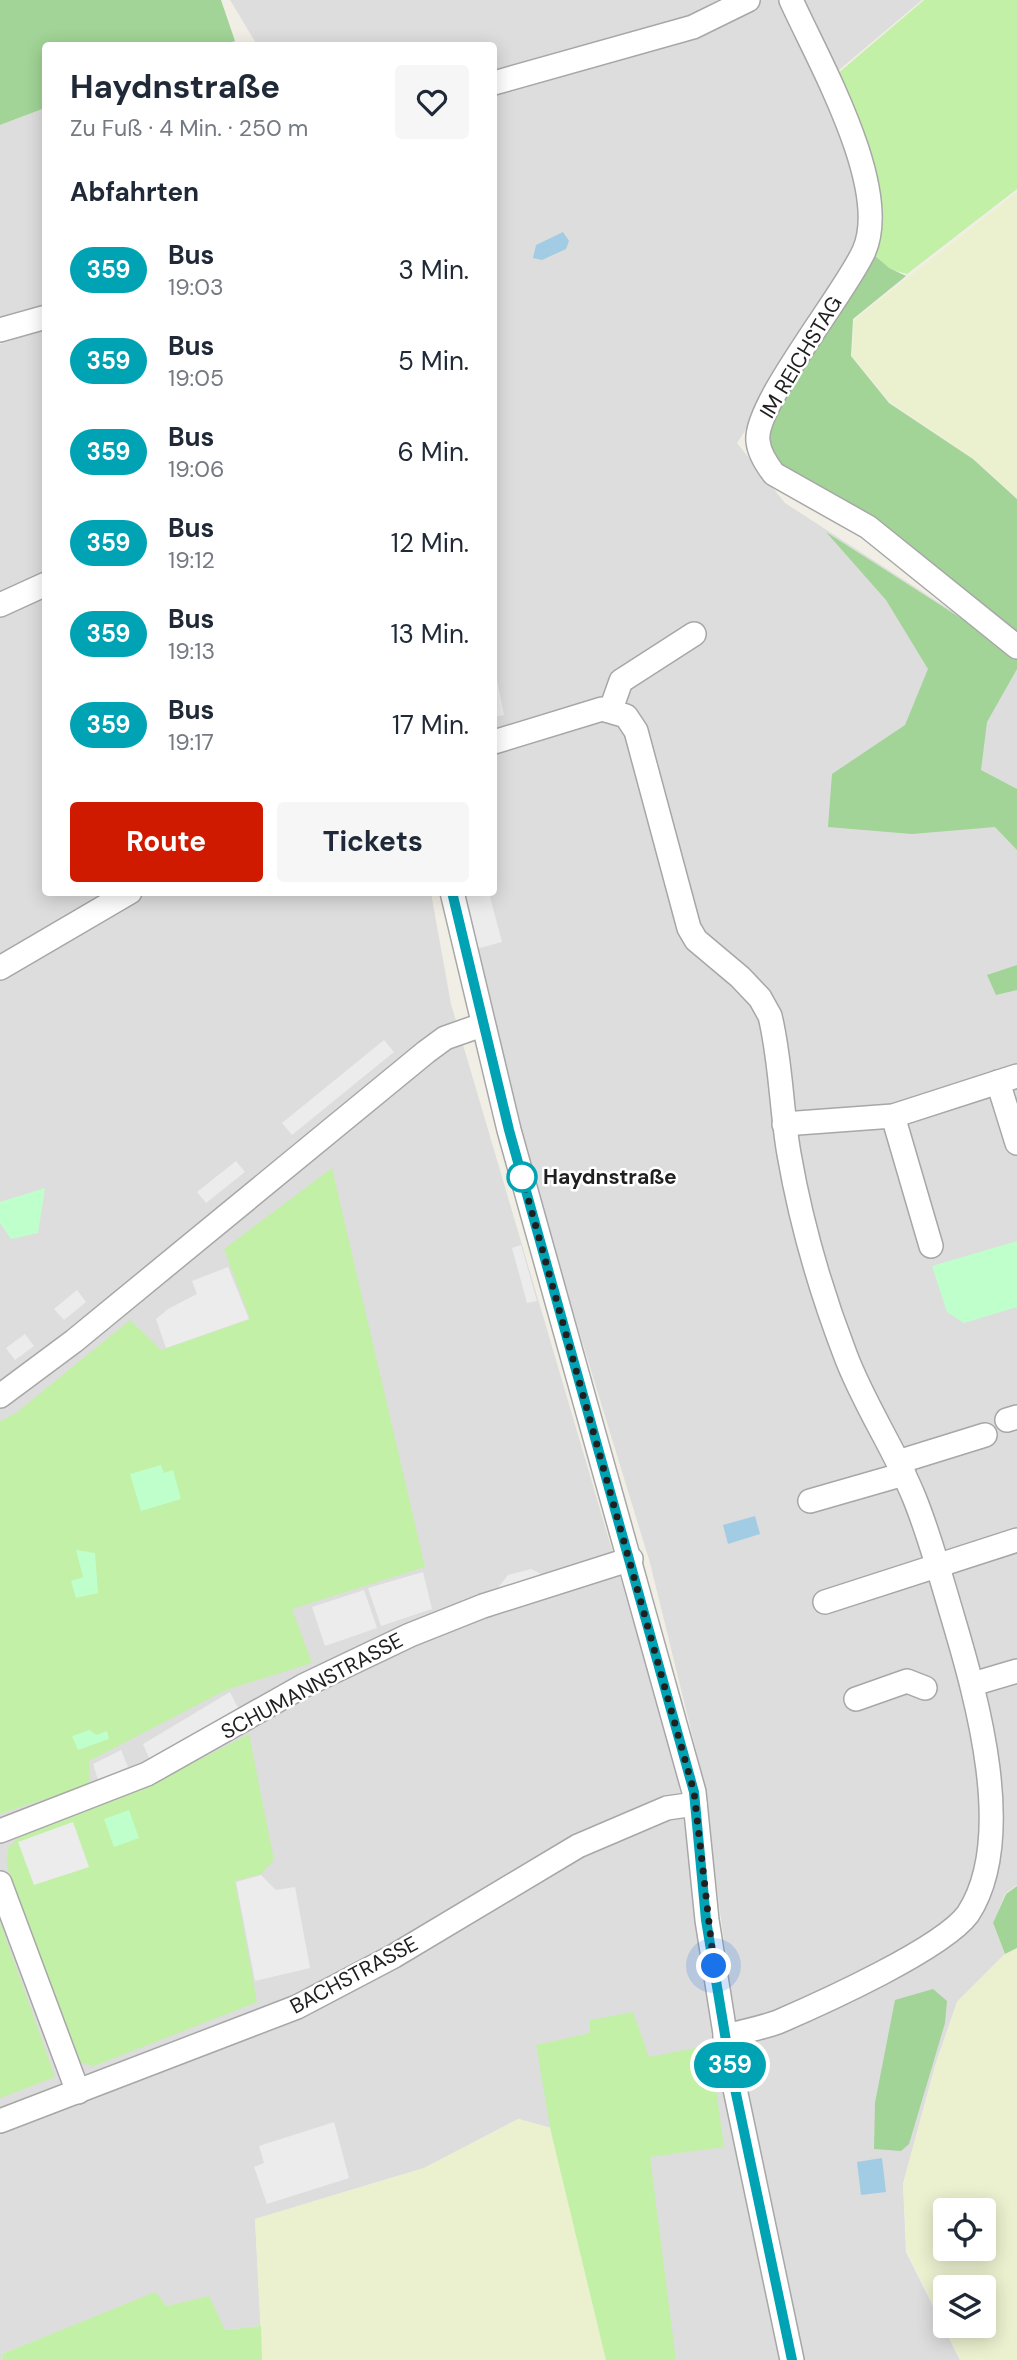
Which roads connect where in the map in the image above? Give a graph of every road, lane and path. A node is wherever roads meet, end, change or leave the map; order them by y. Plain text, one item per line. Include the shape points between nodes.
1 (748, 0) edge
2 (791, 0) edge
3 (497, 82) edge
4 (42, 318) edge
5 (0, 330) edge
6 (42, 586) edge
7 (0, 605) edge
8 (694, 634) dead end
9 (1017, 647) edge
10 (611, 709) junction
11 (497, 741) edge
12 (123, 896) edge
13 (453, 896) edge
14 (0, 968) edge
15 (482, 1025) junction
16 (1007, 1079) edge
17 (893, 1116) junction
18 (784, 1124) junction
19 (1017, 1143) edge
20 (931, 1246) dead end
21 (0, 1396) edge
22 (985, 1435) dead end
23 (901, 1468) junction
24 (810, 1501) dead end
25 (1017, 1540) edge
26 (631, 1559) junction
27 (938, 1566) junction
28 (825, 1602) dead end
29 (1017, 1671) edge
30 (973, 1684) junction
31 (925, 1688) dead end
32 (856, 1699) dead end
33 (695, 1804) junction
34 (0, 1831) edge
35 (0, 1883) edge
36 (725, 2036) junction
37 (78, 2092) junction
38 (0, 2121) edge
39 (792, 2360) edge

1 - 3 street via 693,27
2 - 9 street, IM REICHSTAG via 861,158 869,188 870,232 858,262 765,410 757,440 774,474 868,527
4 - 5 street
6 - 7 street
8 - 10 street via 621,681
10 - 11 street
10 - 18 street via 626,716 636,731 689,928 696,940 760,998 770,1016
12 - 14 street
13 - 15 street
15 - 21 street via 445,1038 426,1052 82,1335
15 - 26 street
16 - 17 street
16 - 19 street
17 - 18 street
17 - 20 street
18 - 23 street via 799,1205 824,1296 850,1367
22 - 23 street
23 - 24 street
23 - 27 street
25 - 27 street
26 - 33 street
26 - 34 street, SCHUMANNSTRASSE via 495,1602 410,1635 303,1686 147,1774
27 - 28 street
27 - 30 street
29 - 30 street
30 - 36 street via 992,1783 987,1874 971,1910 951,1932 853,1986 776,2023
31 - 32 street via 907,1681
33 - 36 street via 706,1920
33 - 37 street, BACHSTRASSE via 667,1808 578,1846 394,1956 297,2007
35 - 37 street
36 - 39 street
37 - 38 street, BACHSTRASSE

